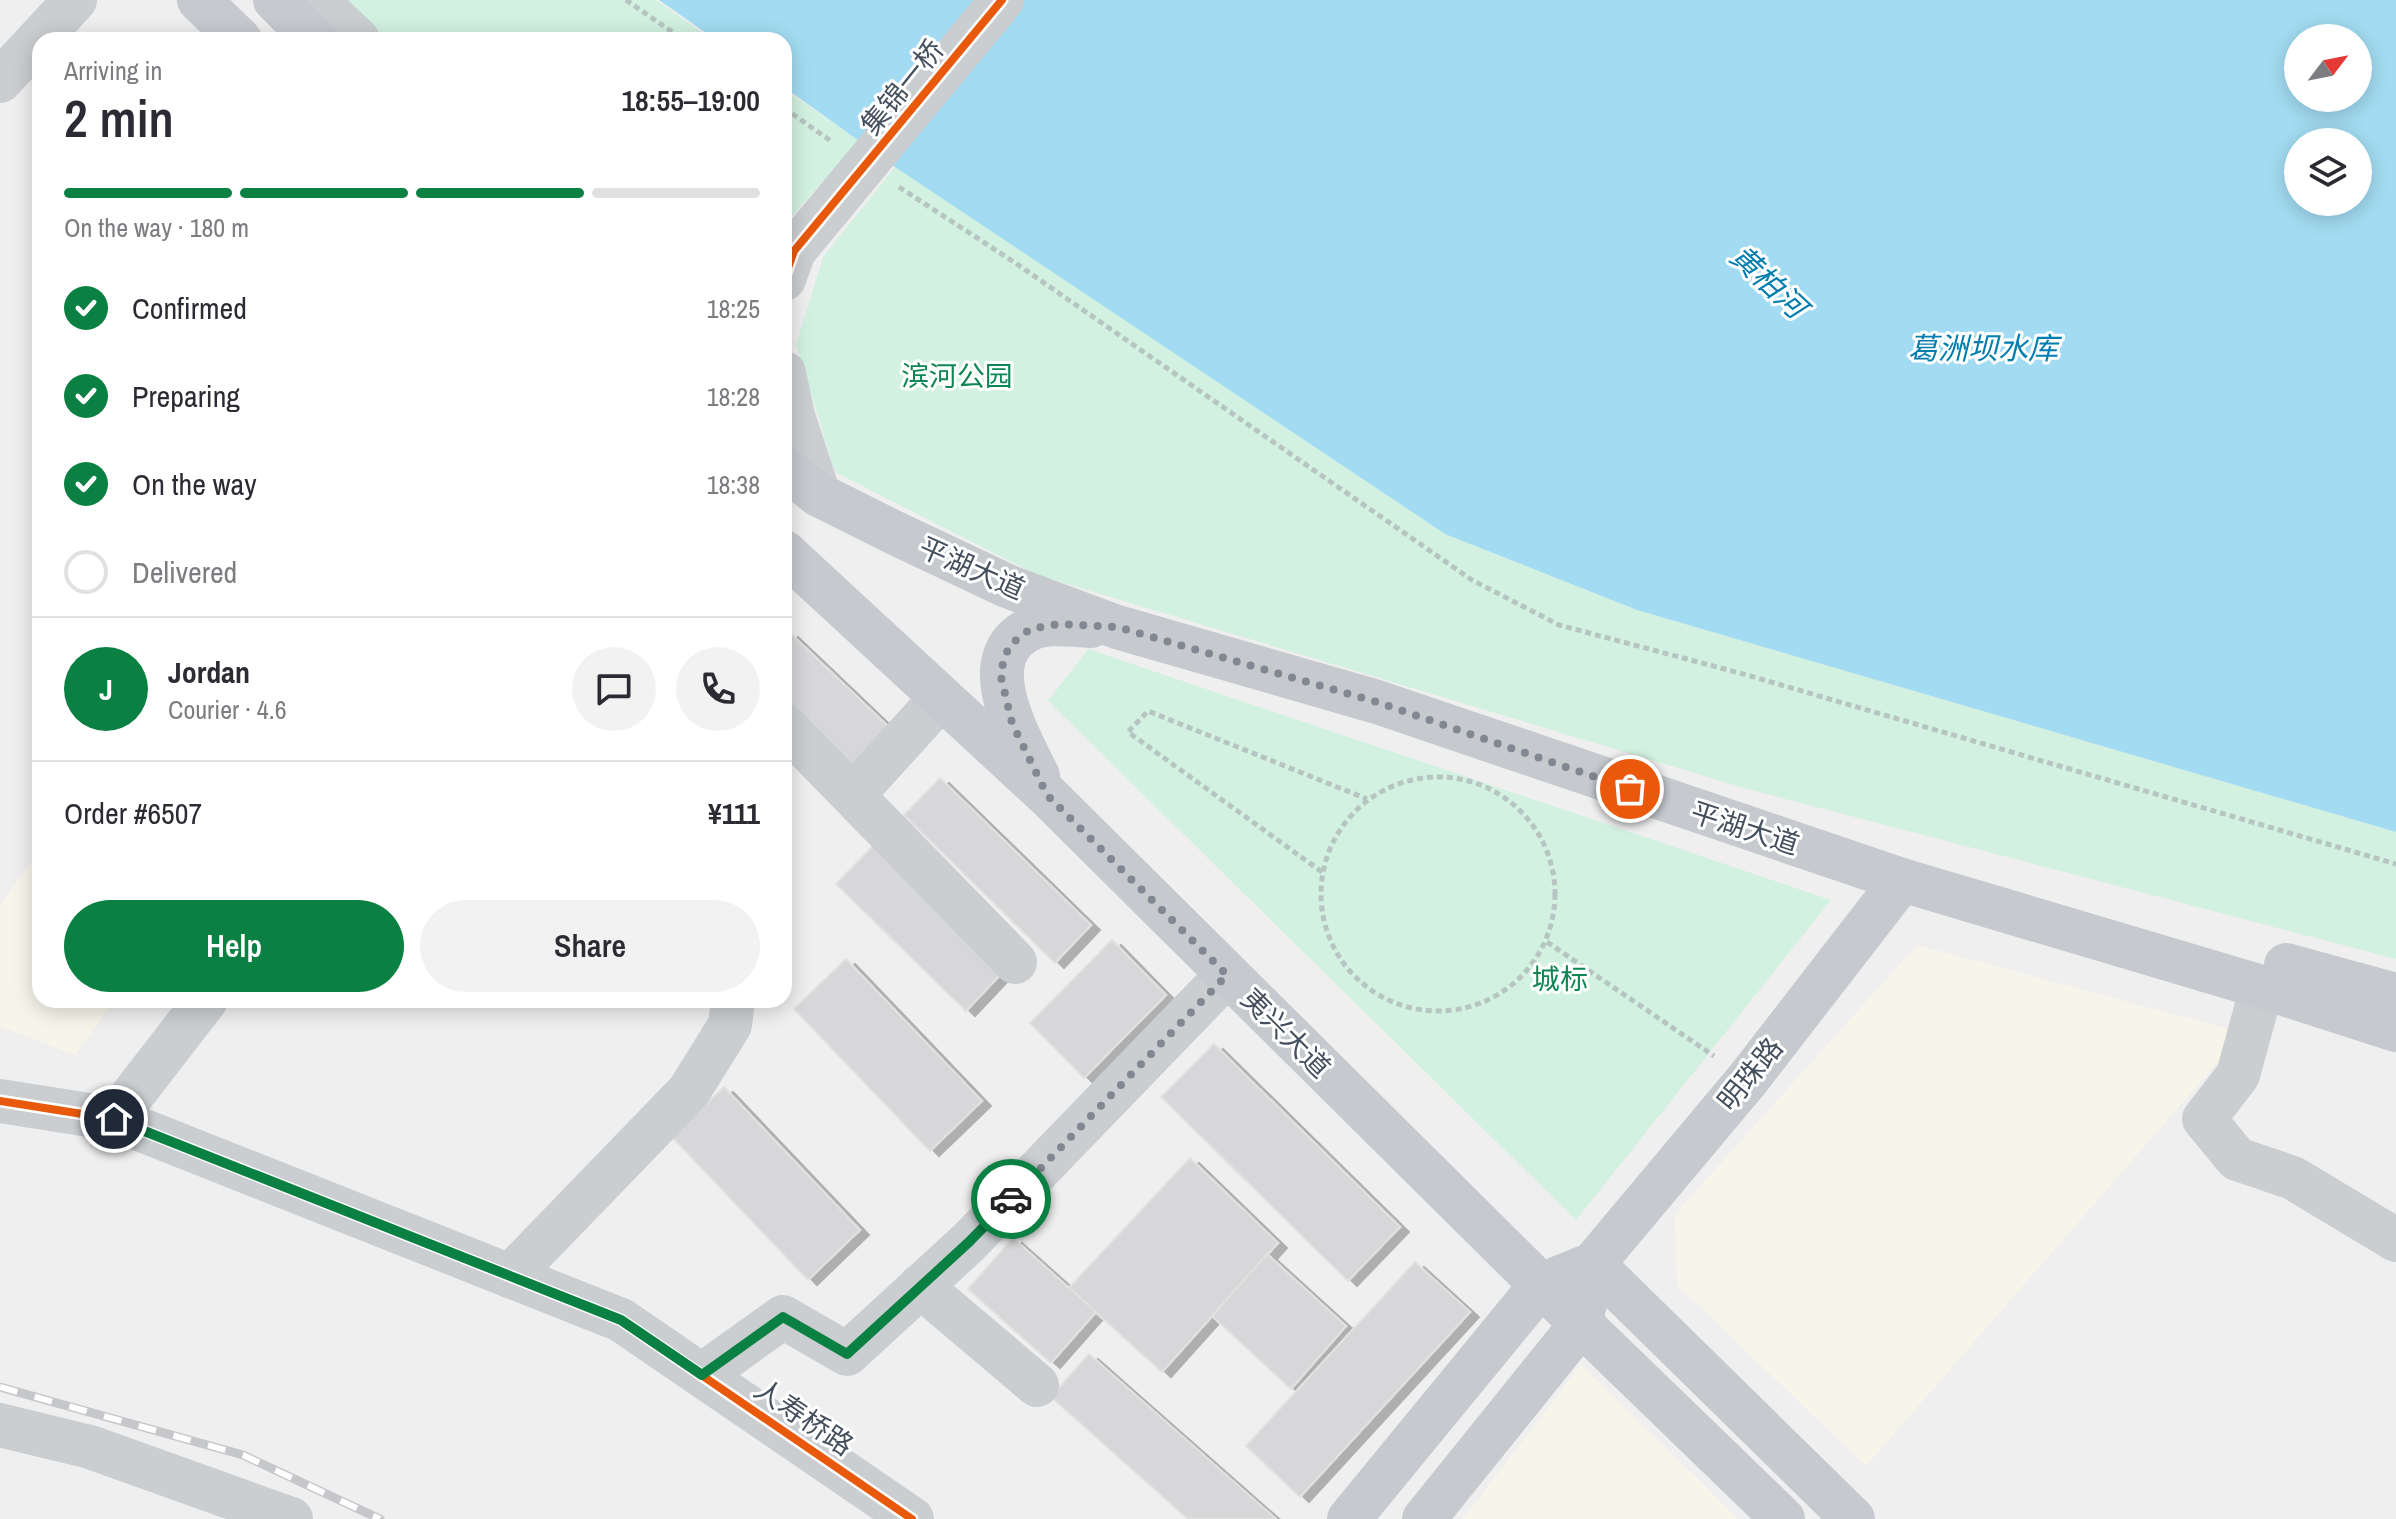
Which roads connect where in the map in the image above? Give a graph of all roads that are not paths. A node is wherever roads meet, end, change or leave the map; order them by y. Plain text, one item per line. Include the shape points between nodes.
1 (75, 0) edge
2 (199, 0) edge
3 (275, 0) edge
4 (316, 0) edge
5 (1002, 0) edge
6 (45, 32) edge
7 (232, 32) edge
8 (307, 32) edge
9 (350, 32) edge
10 (32, 46) edge
11 (0, 81) edge
12 (792, 255) edge
13 (792, 411) edge
14 (792, 474) edge
15 (819, 495) junction
16 (792, 559) edge
17 (1117, 627) junction
18 (941, 698) junction
19 (792, 733) edge
20 (853, 795) junction
21 (1047, 795) junction
22 (1902, 880) junction
23 (1015, 962) dead end
24 (1227, 975) junction
25 (2262, 987) junction
26 (2396, 995) edge
27 (200, 1008) edge
28 (732, 1008) edge
29 (2396, 1030) edge
30 (0, 1101) edge
31 (114, 1119) junction
32 (2396, 1240) edge
33 (1593, 1264) junction
34 (510, 1276) junction
35 (1541, 1285) junction
36 (920, 1286) junction
37 (1581, 1324) junction
38 (702, 1375) junction
39 (1037, 1385) dead end
40 (0, 1425) edge
41 (291, 1519) edge
42 (912, 1519) edge
43 (1349, 1519) edge
44 (1424, 1519) edge
45 (1783, 1519) edge
46 (1853, 1519) edge

1 - 6 street
2 - 7 main road
3 - 8 main road
4 - 9 street
5 - 12 street, 集锦一桥
10 - 11 street
13 - 15 street
14 - 15 main road, 平湖大道
15 - 17 main road, 平湖大道 via 1007,586
16 - 18 main road, 夷兴大道
17 - 21 main road via 1059,624 1030,629 1009,646 1000,673 1012,723
17 - 22 main road, 平湖大道 via 1377,702
18 - 20 street
18 - 21 main road, 夷兴大道
19 - 20 street
20 - 23 street
21 - 24 main road, 夷兴大道
22 - 25 main road, 平湖大道
22 - 26 main road, 平湖大道 via 1992,885
22 - 33 main road, 明珠路 via 1748,1079
24 - 35 main road, 夷兴大道
24 - 36 street
25 - 29 main road, 平湖大道
25 - 32 street via 2238,1075 2204,1119 2237,1159 2293,1178
27 - 31 street
28 - 34 street via 730,1025 689,1091
30 - 31 street, 人寿桥路
31 - 34 street, 人寿桥路
33 - 35 main road, 明珠路
33 - 37 main road, 明珠路
33 - 46 main road
34 - 38 street, 人寿桥路 via 621,1320
35 - 37 main road, 夷兴大道
35 - 43 main road, 明珠路
36 - 38 street via 847,1354 783,1317
36 - 39 street
37 - 44 main road, 明珠路
37 - 45 main road, 夷兴大道
38 - 42 street, 人寿桥路
40 - 41 street via 90,1447

